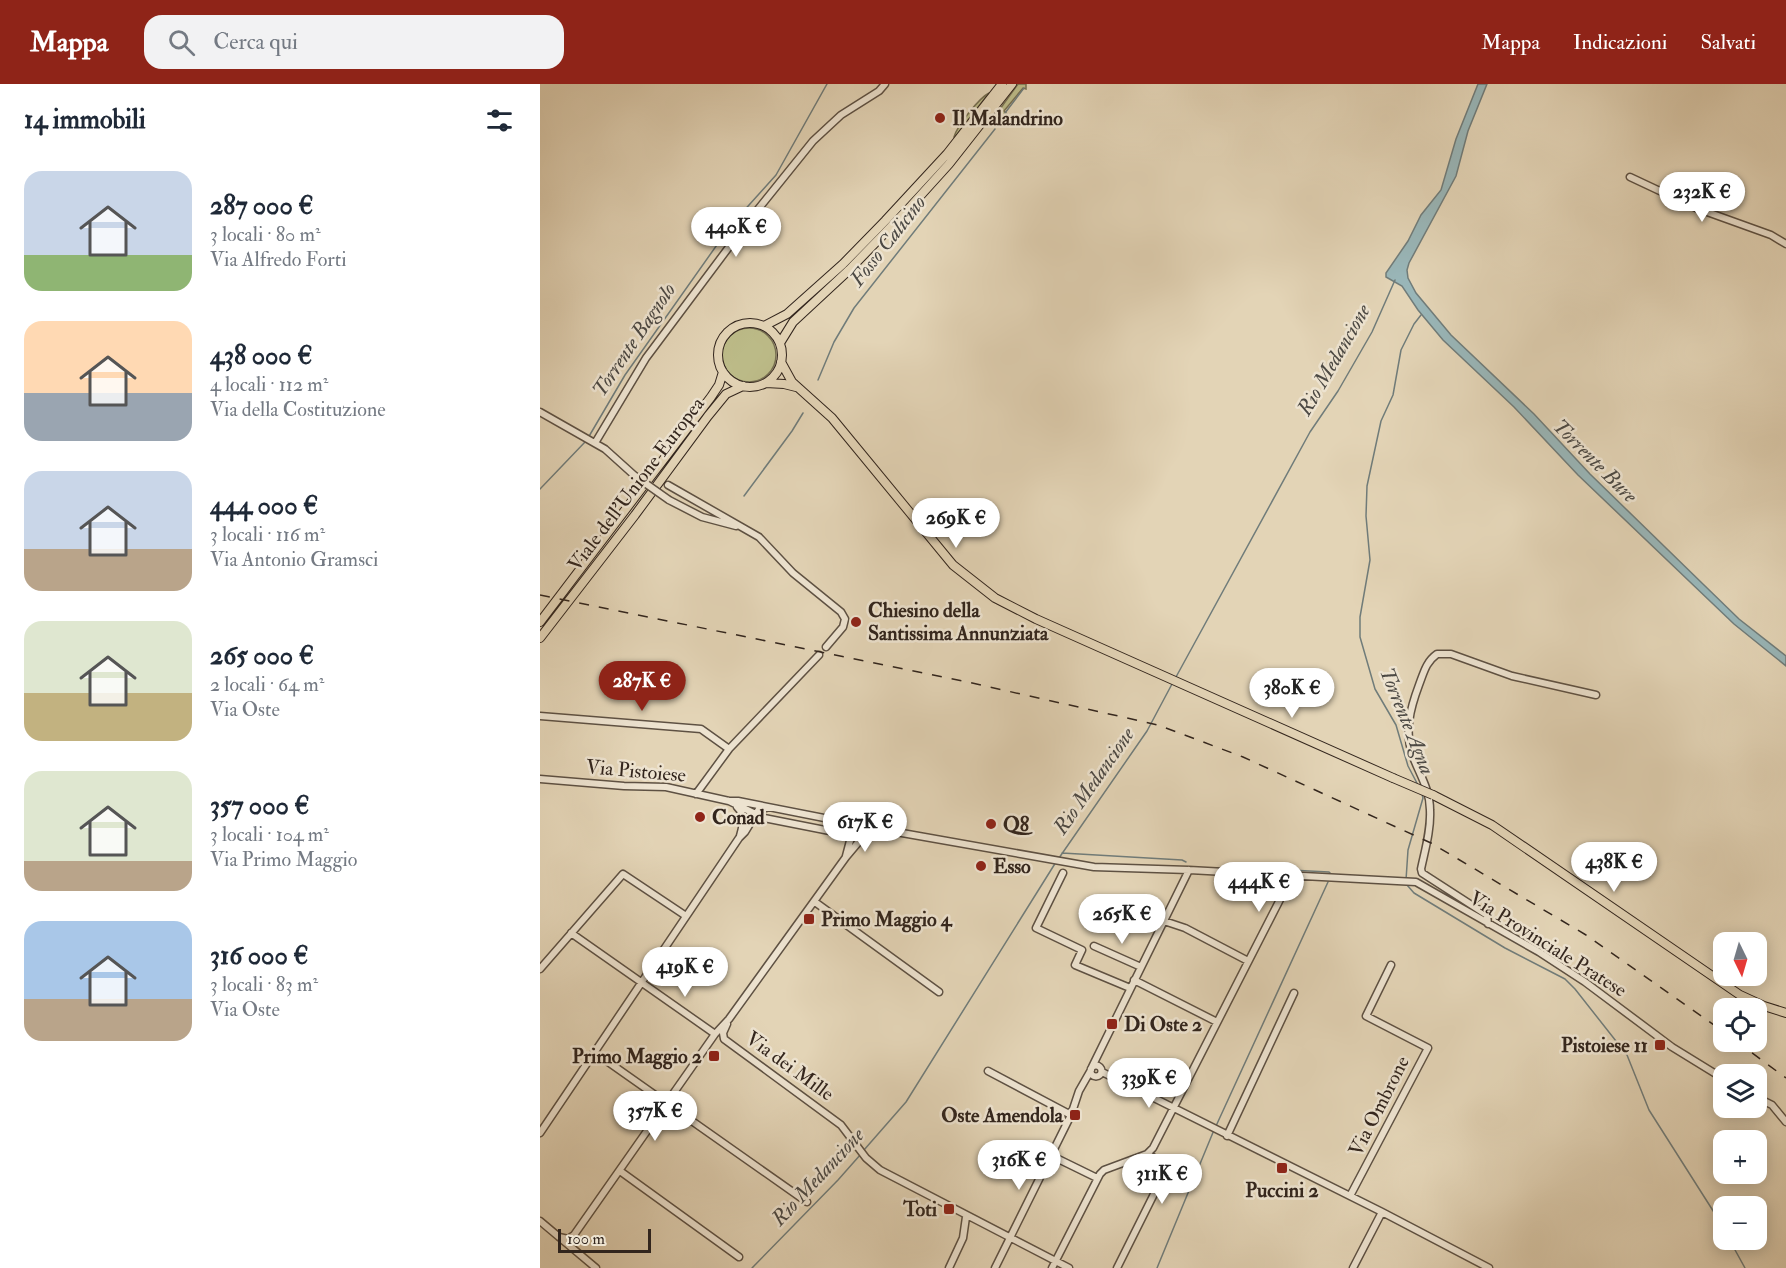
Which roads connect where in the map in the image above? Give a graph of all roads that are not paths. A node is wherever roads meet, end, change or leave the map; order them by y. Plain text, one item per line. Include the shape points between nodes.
1 (885, 84) edge
2 (1002, 84) edge
3 (1012, 84) edge
4 (1630, 177) dead end
5 (1786, 244) edge
6 (764, 326) junction
7 (780, 343) junction
8 (781, 362) junction
9 (723, 372) junction
10 (764, 383) junction
11 (743, 386) junction
12 (797, 388) junction
13 (540, 412) edge
14 (594, 443) junction
15 (668, 485) dead end
16 (746, 528) junction
17 (540, 622) edge
18 (540, 638) edge
19 (826, 647) dead end
20 (819, 655) dead end
21 (1596, 695) dead end
22 (540, 717) edge
23 (729, 749) junction
24 (540, 779) edge
25 (696, 794) junction
26 (729, 801) junction
27 (767, 808) junction
28 (756, 815) junction
29 (845, 822) junction
30 (885, 830) junction
31 (849, 832) junction
32 (867, 832) junction
33 (739, 838) junction
34 (846, 857) junction
35 (1189, 870) junction
36 (1063, 873) dead end
37 (1292, 876) junction
38 (1412, 882) joint
39 (815, 902) junction
40 (686, 916) junction
41 (1164, 921) junction
42 (1488, 924) junction
43 (571, 933) junction
44 (1094, 946) dead end
45 (1248, 961) junction
46 (1392, 965) dead end
47 (1140, 967) junction
48 (540, 969) edge
49 (1134, 980) junction
50 (641, 981) junction
51 (1130, 988) junction
52 (939, 992) dead end
53 (1293, 993) dead end
54 (1786, 1013) edge
55 (729, 1019) junction
56 (1217, 1022) junction
57 (715, 1034) junction
58 (594, 1052) junction
59 (1091, 1068) junction
60 (987, 1071) dead end
61 (1713, 1072) edge
62 (1099, 1074) junction
63 (1077, 1099) junction
64 (1767, 1102) edge
65 (668, 1103) junction
66 (1173, 1108) junction
67 (1071, 1114) junction
68 (1786, 1122) edge
69 (540, 1133) edge
70 (1225, 1135) junction
71 (1148, 1154) junction
72 (1050, 1155) junction
73 (620, 1172) junction
74 (1098, 1178) junction
75 (1350, 1196) junction
76 (807, 1202) dead end
77 (1382, 1212) junction
78 (966, 1216) junction
79 (540, 1221) edge
80 (574, 1235) junction
81 (559, 1237) junction
82 (1010, 1238) junction
83 (578, 1252) junction
84 (739, 1257) dead end
85 (1054, 1265) edge
86 (596, 1268) edge
87 (949, 1268) edge
88 (994, 1268) edge
89 (1069, 1268) edge
90 (1117, 1268) edge
91 (1353, 1268) edge
92 (1489, 1268) edge

1 - 14 street via 841,115 813,141 646,358
2 - 6 main road, Viale dell'Unione Europea via 947,154 872,235 788,314
3 - 7 main road via 911,206 793,322
4 - 5 street
6 - 7 main road
6 - 9 main road, Viale dell'Unione Europea via 742,324 726,333 718,350
7 - 8 main road
8 - 10 main road via 775,375
8 - 12 main road
9 - 11 main road
9 - 17 main road, Viale dell'Unione Europea via 711,398
10 - 11 main road, Viale dell'Unione Europea
10 - 12 main road, Viale dell'Unione Europea
11 - 18 main road, Viale dell'Unione Europea via 726,394 708,416
12 - 54 main road, bridge via 832,418 947,558 974,583 1012,607 1492,825 1740,995
13 - 14 street
14 - 16 street, bridge via 669,500 702,517
15 - 16 street
16 - 19 street via 841,612 845,619 843,627
20 - 23 street
21 - 42 street via 1512,676 1451,654 1437,654 1427,664 1409,716 1412,755 1426,783 1431,811 1421,869 1487,915
22 - 23 street via 701,729
23 - 25 street
24 - 25 street, Via Pistoiese via 666,787
25 - 26 street, Via Pistoiese
26 - 27 street, Via Pistoiese
26 - 28 street, Via Pistoiese
26 - 33 street via 743,816
27 - 28 street via 759,809
27 - 29 street, Via Pistoiese
28 - 31 street, Via Pistoiese
28 - 33 street
29 - 30 street, Via Pistoiese
29 - 31 street
30 - 32 street, Via Pistoiese
30 - 35 street, Via Pistoiese via 1094,867
31 - 32 street, Via Pistoiese
31 - 34 street
32 - 34 street
33 - 40 street
34 - 39 street
35 - 37 street, Via Pistoiese
35 - 41 street
36 - 51 street via 1036,928 1082,950 1075,964
37 - 38 street, Via Pistoiese
37 - 45 street
38 - 42 street, Via Provinciale Pratese
39 - 52 street
39 - 55 street
40 - 43 street via 623,874
40 - 50 street
41 - 45 street
41 - 47 street
42 - 61 street, Via Provinciale Pratese via 1585,982 1672,1047
43 - 48 street
43 - 50 street, Via dei Mille
44 - 47 street
45 - 56 street
46 - 75 street, Via Ombrone via 1366,1016 1428,1048
47 - 49 street
49 - 51 street
49 - 56 street
50 - 57 street, Via dei Mille
50 - 58 street
51 - 59 street
53 - 70 street
55 - 57 street
55 - 78 street, Via dei Mille via 724,1039 841,1125 880,1170
56 - 66 street
57 - 65 street
58 - 65 street
58 - 69 street
59 - 62 street via 1099,1065
59 - 63 street
60 - 67 street
62 - 63 street
62 - 66 street
63 - 67 street
64 - 68 street
65 - 73 street
65 - 76 street
66 - 70 street
66 - 71 street
67 - 72 street
70 - 75 street
71 - 74 street via 1104,1170
71 - 90 street via 1166,1165 1165,1172
72 - 74 street
72 - 82 street
73 - 80 street
73 - 84 street
74 - 85 street
75 - 77 street
77 - 91 street
77 - 92 street
78 - 82 street
78 - 87 street via 963,1238
79 - 81 street
80 - 81 street via 568,1239
80 - 83 street
81 - 83 street
82 - 85 street
82 - 88 street
83 - 86 street
85 - 89 street

